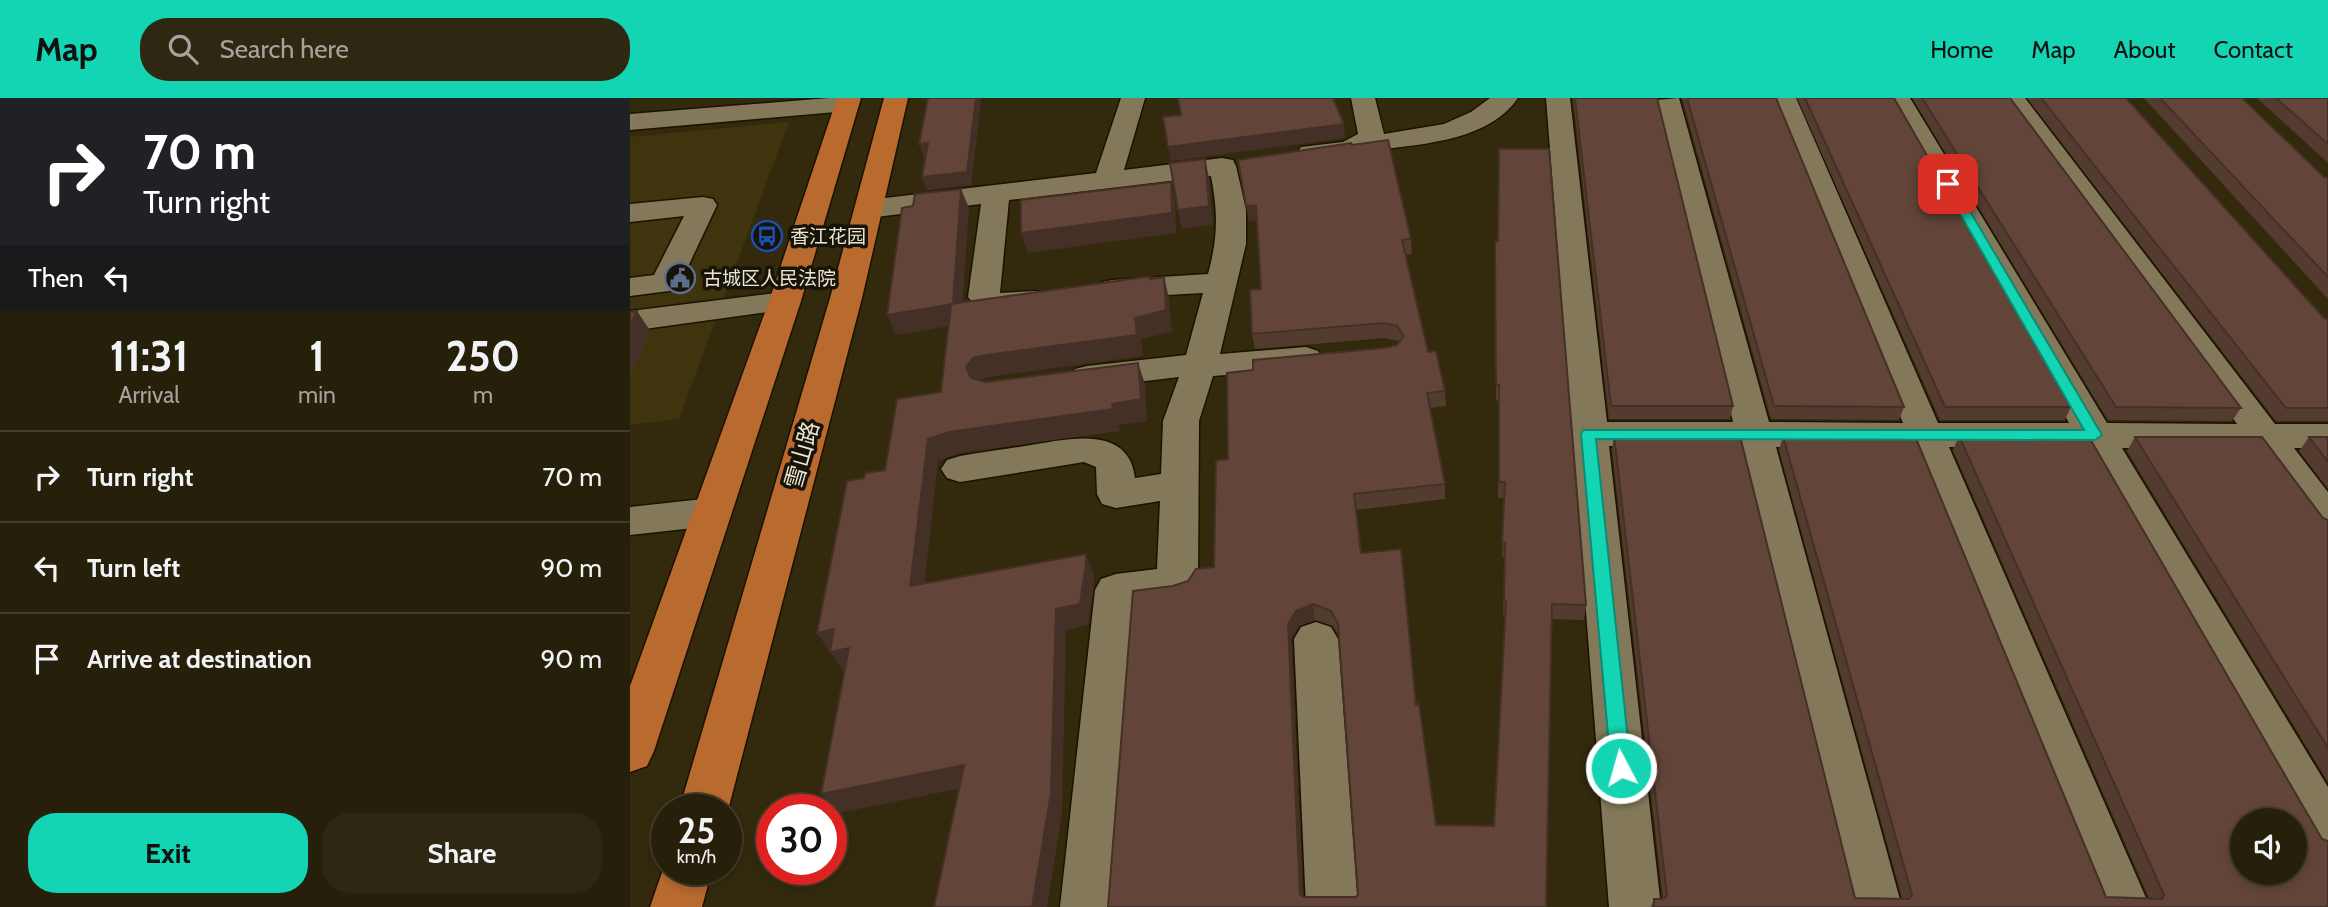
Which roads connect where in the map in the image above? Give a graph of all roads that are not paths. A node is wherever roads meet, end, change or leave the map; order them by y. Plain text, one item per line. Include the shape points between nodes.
1 (896, 98) edge
2 (1133, 98) edge
3 (1363, 98) edge
4 (1506, 98) edge
5 (1558, 98) edge
6 (1784, 98) edge
7 (1898, 98) edge
8 (2012, 98) edge
9 (1668, 100) dead end
10 (848, 101) edge
11 (685, 108) edge
12 (630, 122) edge
13 (1364, 143) junction
14 (1285, 157) edge
15 (1107, 180) junction
16 (996, 194) junction
17 (868, 209) junction
18 (630, 213) edge
19 (1222, 283) junction
20 (630, 287) edge
21 (785, 301) junction
22 (630, 321) edge
23 (1332, 356) edge
24 (1199, 365) junction
25 (1050, 382) edge
26 (1588, 434) junction
27 (1754, 434) junction
28 (1926, 435) junction
29 (2095, 435) junction
30 (2265, 436) junction
31 (2328, 436) edge
32 (960, 468) dead end
33 (1180, 485) junction
34 (712, 512) junction
35 (2328, 520) edge
36 (630, 522) edge
37 (1317, 639) dead end
38 (630, 751) edge
39 (707, 794) edge
40 (2328, 833) edge
41 (683, 885) edge
42 (676, 907) edge
43 (1086, 907) edge
44 (1332, 907) edge
45 (1635, 907) edge
46 (1876, 907) edge
47 (2124, 907) edge

1 - 17 main road, 雪山路
2 - 15 street
3 - 13 street via 1371,135
4 - 13 street via 1457,128 1409,141
5 - 26 street
6 - 28 street
7 - 29 street
8 - 30 street
9 - 27 street
10 - 11 street
10 - 21 main road
11 - 12 street
13 - 14 street
15 - 16 street
15 - 19 street via 1233,165 1231,244
16 - 17 street
16 - 19 street via 984,297 990,302
17 - 39 main road, 雪山路
18 - 20 street via 703,205 666,283
19 - 24 street
21 - 22 street
21 - 34 main road
23 - 24 street
24 - 25 street
24 - 33 street via 1181,421
26 - 27 street
26 - 45 street
27 - 28 street
27 - 46 street
28 - 29 street
28 - 47 street
29 - 30 street
29 - 40 street
30 - 31 street
30 - 35 street
32 - 33 street via 1084,449 1098,451 1114,462 1116,494
33 - 43 street via 1177,583 1116,590
34 - 36 street
34 - 38 main road
37 - 44 street
41 - 42 main road

